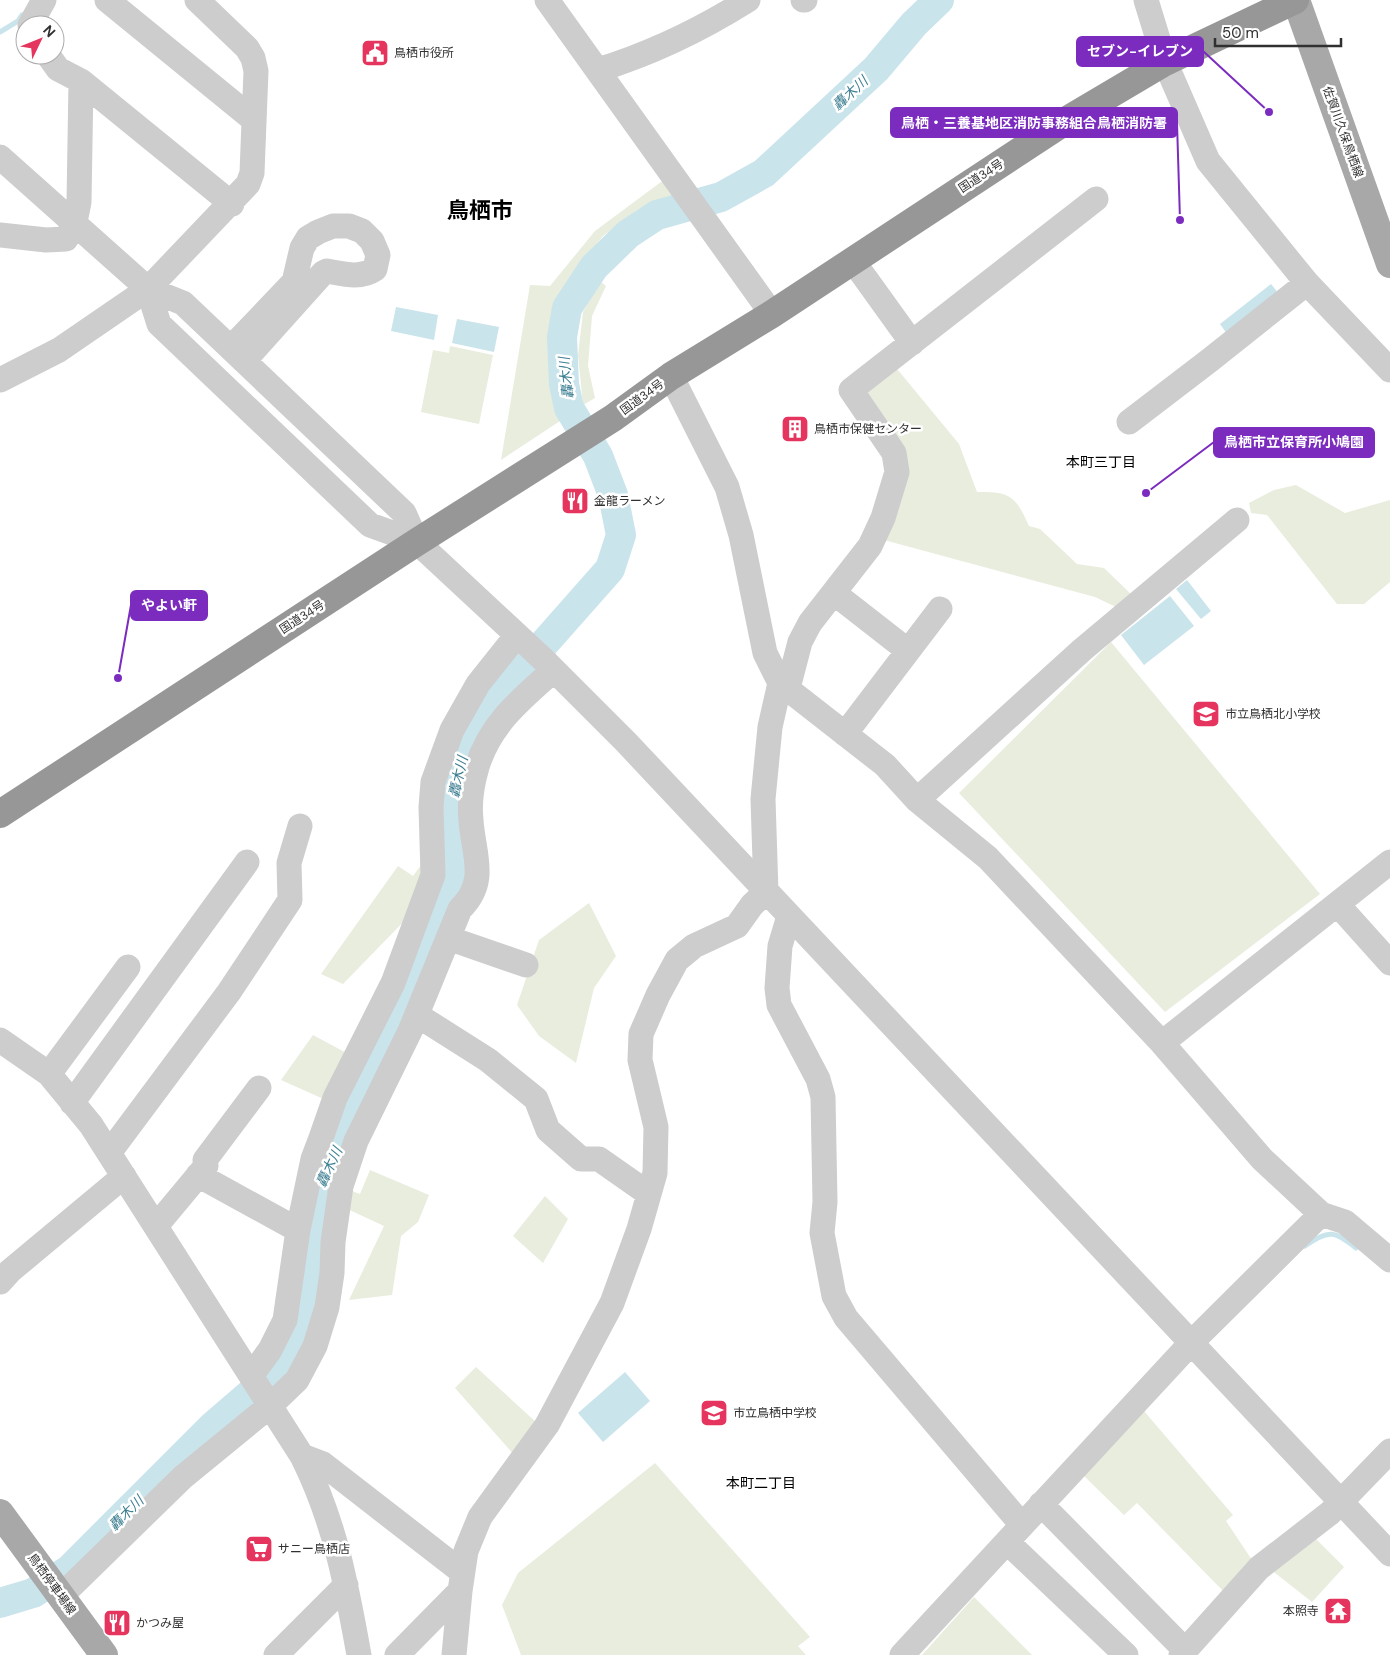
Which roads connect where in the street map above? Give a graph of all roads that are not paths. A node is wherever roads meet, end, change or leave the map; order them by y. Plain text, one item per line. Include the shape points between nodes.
1 (44, 0) edge
2 (107, 0) edge
3 (197, 0) edge
4 (547, 0) edge
5 (748, 0) edge
6 (1146, 0) edge
7 (1295, 0) edge
8 (36, 15) edge
9 (1165, 62) junction
10 (55, 65) edge
11 (598, 70) junction
12 (81, 81) junction
13 (254, 120) junction
14 (0, 157) edge
15 (1096, 198) dead end
16 (232, 204) junction
17 (75, 222) junction
18 (0, 235) edge
19 (860, 256) junction
20 (1390, 264) edge
21 (1306, 282) junction
22 (148, 289) junction
23 (772, 314) junction
24 (918, 338) junction
25 (237, 354) junction
26 (1390, 370) edge
27 (671, 376) junction
28 (0, 380) edge
29 (1129, 422) dead end
30 (1236, 520) dead end
31 (417, 542) junction
32 (834, 594) junction
33 (940, 609) dead end
34 (520, 637) junction
35 (907, 650) junction
36 (550, 666) junction
37 (784, 686) junction
38 (845, 734) junction
39 (917, 800) junction
40 (0, 814) edge
41 (300, 826) dead end
42 (247, 862) dead end
43 (1390, 862) edge
44 (766, 892) junction
45 (1338, 905) junction
46 (789, 916) junction
47 (448, 938) junction
48 (1390, 963) edge
49 (526, 965) dead end
50 (128, 967) dead end
51 (417, 1015) junction
52 (0, 1040) edge
53 (1162, 1044) junction
54 (48, 1074) junction
55 (259, 1088) dead end
56 (72, 1103) junction
57 (109, 1153) junction
58 (198, 1175) junction
59 (124, 1176) junction
60 (649, 1194) junction
61 (1321, 1214) junction
62 (156, 1226) junction
63 (298, 1230) junction
64 (1390, 1260) edge
65 (0, 1282) edge
66 (1191, 1344) junction
67 (253, 1378) junction
68 (271, 1405) junction
69 (1390, 1451) edge
70 (302, 1456) junction
71 (1341, 1503) junction
72 (1041, 1504) junction
73 (0, 1513) edge
74 (1015, 1534) junction
75 (1390, 1554) edge
76 (461, 1582) junction
77 (346, 1585) junction
78 (61, 1596) junction
79 (1183, 1652) edge
80 (104, 1655) edge
81 (276, 1655) edge
82 (359, 1655) edge
83 (397, 1655) edge
84 (454, 1655) edge
85 (902, 1655) edge
86 (1126, 1655) edge

1 - 8 street
2 - 13 street
3 - 13 street via 254,58
4 - 11 street
5 - 11 street via 723,16 632,60
6 - 9 street
7 - 9 highway, 国道34号
7 - 20 main road, 佐賀川久保鳥栖線
9 - 19 highway, 国道34号 via 1067,120
9 - 21 street via 1208,161
10 - 12 street via 58,70
11 - 23 street
12 - 16 street
12 - 17 street via 80,202
13 - 16 street via 252,174
14 - 17 street
15 - 24 street
16 - 22 street
17 - 18 street via 66,239
17 - 22 street
19 - 23 highway, 国道34号
19 - 24 street
21 - 26 street
21 - 29 street
22 - 25 street via 183,303
22 - 28 street via 59,350
22 - 31 street via 159,324 370,525
23 - 27 highway, 国道34号
24 - 32 street via 851,390 894,453 897,472 883,518 870,546
25 - 25 street via 294,282 302,248 308,238 333,226 349,226 362,231 372,241 378,255 375,269 358,276 327,270
25 - 31 street via 404,512
27 - 31 highway, 国道34号 via 613,418
27 - 37 street via 727,487 741,535 765,653
30 - 39 street via 1082,650
31 - 34 street
31 - 40 highway, 国道34号
32 - 35 street
32 - 37 street via 810,623
33 - 35 street
34 - 36 street
34 - 63 street via 478,684 452,730 433,782 433,875 393,983 336,1098 313,1160
35 - 38 street
36 - 44 street
36 - 47 street via 498,722 477,766 470,820 478,877 470,900 460,909
37 - 38 street
37 - 44 street via 770,727 763,799
38 - 39 street via 885,765
39 - 53 street via 988,858
41 - 57 street via 289,863 290,900 228,992
42 - 56 street
43 - 45 street
44 - 46 street
44 - 60 street via 737,926 694,946 677,960 641,1034 640,1060 656,1127 655,1173
45 - 48 street
45 - 53 street
46 - 66 street
46 - 74 street via 780,946 777,988 779,1004 818,1079 823,1097 825,1202 822,1233 834,1296 846,1318
47 - 49 street
47 - 51 street
50 - 54 street
51 - 60 street via 488,1060 536,1099 548,1130 581,1159 599,1159
51 - 68 street via 356,1141 341,1186 327,1307 315,1346 297,1380
52 - 54 street
53 - 61 street via 1262,1160
54 - 56 street
55 - 58 street via 205,1160 206,1166
56 - 57 street
57 - 59 street
58 - 62 street
58 - 63 street
59 - 62 street
59 - 65 street
60 - 76 street via 612,1303 547,1425 480,1517 466,1550
61 - 64 street via 1344,1222
61 - 66 street
62 - 67 street
63 - 67 street via 285,1320
66 - 71 street
66 - 72 street
67 - 68 street
68 - 70 street
68 - 78 street via 183,1477
69 - 71 street
70 - 76 street via 323,1464
70 - 77 street via 330,1520
71 - 75 street
71 - 79 street via 1259,1568
72 - 74 street
72 - 79 street
73 - 78 main road, 鳥栖停車場線
74 - 85 street
74 - 86 street
76 - 83 street
76 - 84 street
77 - 81 street
77 - 82 street
78 - 80 main road, 鳥栖停車場線

